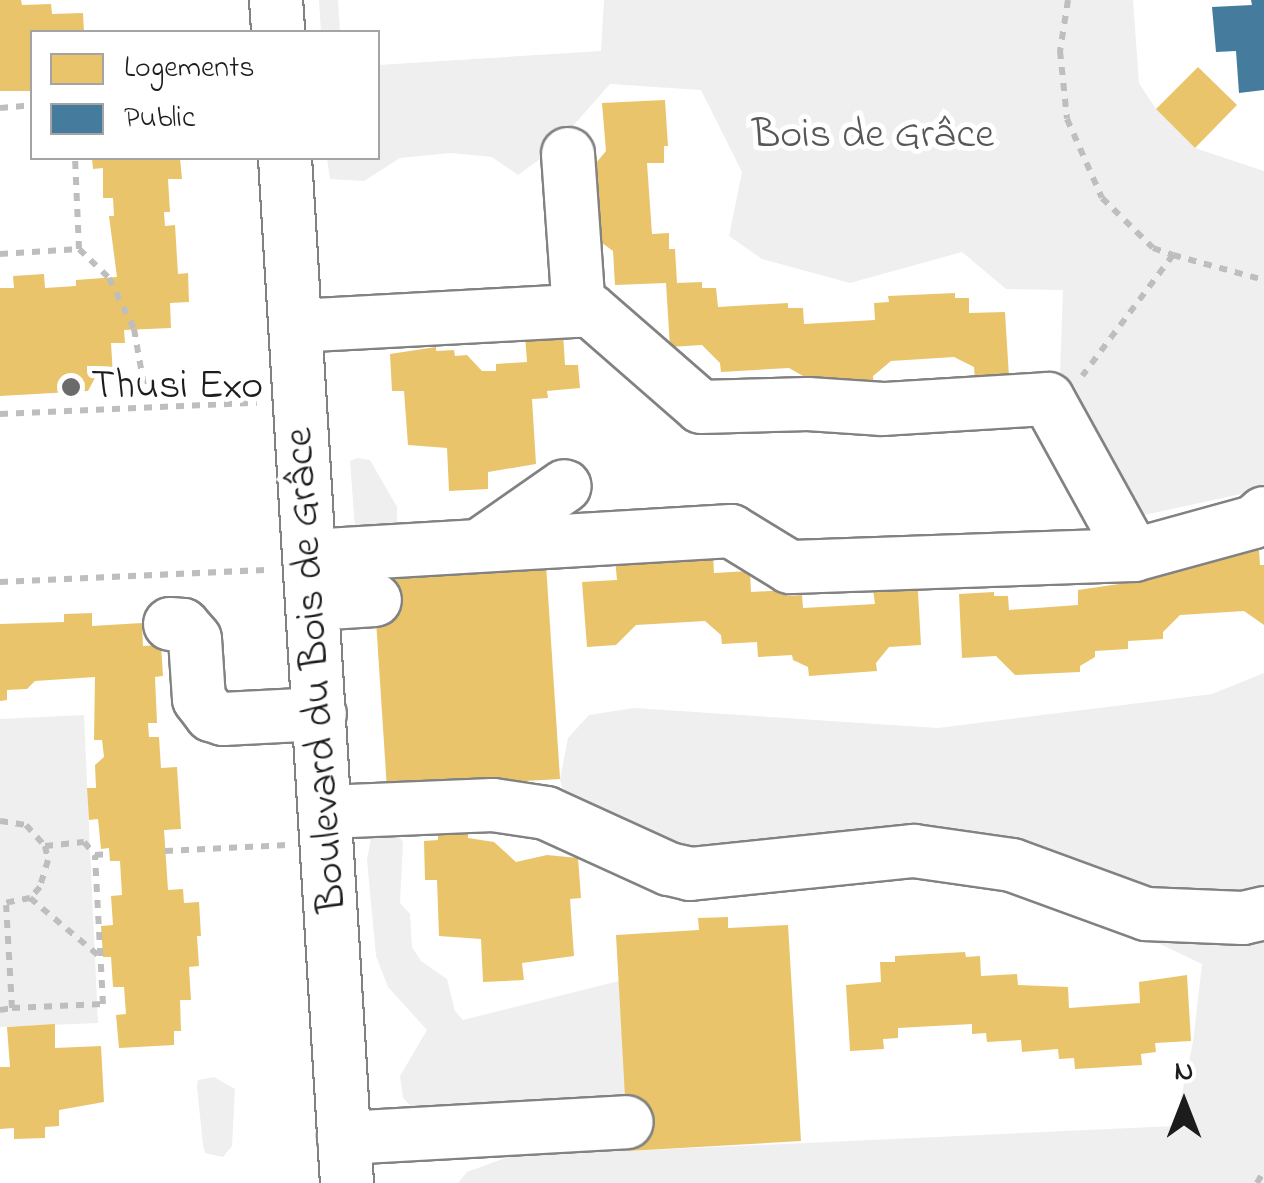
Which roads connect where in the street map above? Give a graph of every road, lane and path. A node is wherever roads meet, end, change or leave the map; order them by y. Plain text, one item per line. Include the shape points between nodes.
1 (276, 0) edge
2 (1068, 0) edge
3 (278, 30) edge
4 (30, 105) edge
5 (0, 108) edge
6 (568, 154) dead end
7 (75, 160) edge
8 (285, 160) edge
9 (80, 249) junction
10 (0, 254) edge
11 (1174, 255) junction
12 (1264, 280) edge
13 (579, 311) junction
14 (296, 326) junction
15 (1048, 399) junction
16 (257, 403) dead end
17 (148, 408) junction
18 (0, 414) edge
19 (564, 486) dead end
20 (1264, 513) edge
21 (500, 544) junction
22 (1134, 554) junction
23 (297, 576) junction
24 (0, 582) edge
25 (375, 600) dead end
26 (170, 624) dead end
27 (320, 714) junction
28 (0, 821) edge
29 (327, 828) junction
30 (45, 846) junction
31 (166, 851) dead end
32 (110, 854) dead end
33 (95, 855) junction
34 (30, 898) junction
35 (3, 904) edge
36 (1264, 913) edge
37 (98, 955) junction
38 (12, 1008) junction
39 (0, 1010) edge
40 (627, 1122) dead end
41 (346, 1161) edge
42 (1264, 1170) edge
43 (1257, 1183) edge

1 - 3 street
2 - 11 path via 1060,52 1067,119 1102,198 1153,248
4 - 5 path
6 - 13 street
7 - 9 path
8 - 14 street, Boulevard du Bois de Grâce
9 - 10 path
9 - 17 path via 109,278 134,329
11 - 12 path
11 - 15 path via 1080,378
13 - 14 street
13 - 15 street via 590,310 701,407 883,410
14 - 23 street, Boulevard du Bois de Grâce
15 - 22 street
16 - 17 path
17 - 18 path
19 - 21 street
20 - 22 street via 1254,522
21 - 22 street via 731,531 790,566
21 - 23 street
23 - 24 path
23 - 25 street
23 - 27 street, Boulevard du Bois de Grâce
26 - 27 street via 183,624 194,639 198,699 211,715
27 - 29 street, Boulevard du Bois de Grâce
28 - 30 path via 26,825
29 - 31 path
29 - 36 street via 493,805 546,813 690,874 914,851 1012,865 1146,914
29 - 41 street, Boulevard du Bois de Grâce
30 - 33 path via 84,842
30 - 34 path via 47,874
32 - 33 path
33 - 37 path
34 - 35 path
34 - 37 path
35 - 38 path
37 - 38 path via 103,1004
38 - 39 path
40 - 41 street
42 - 43 path

